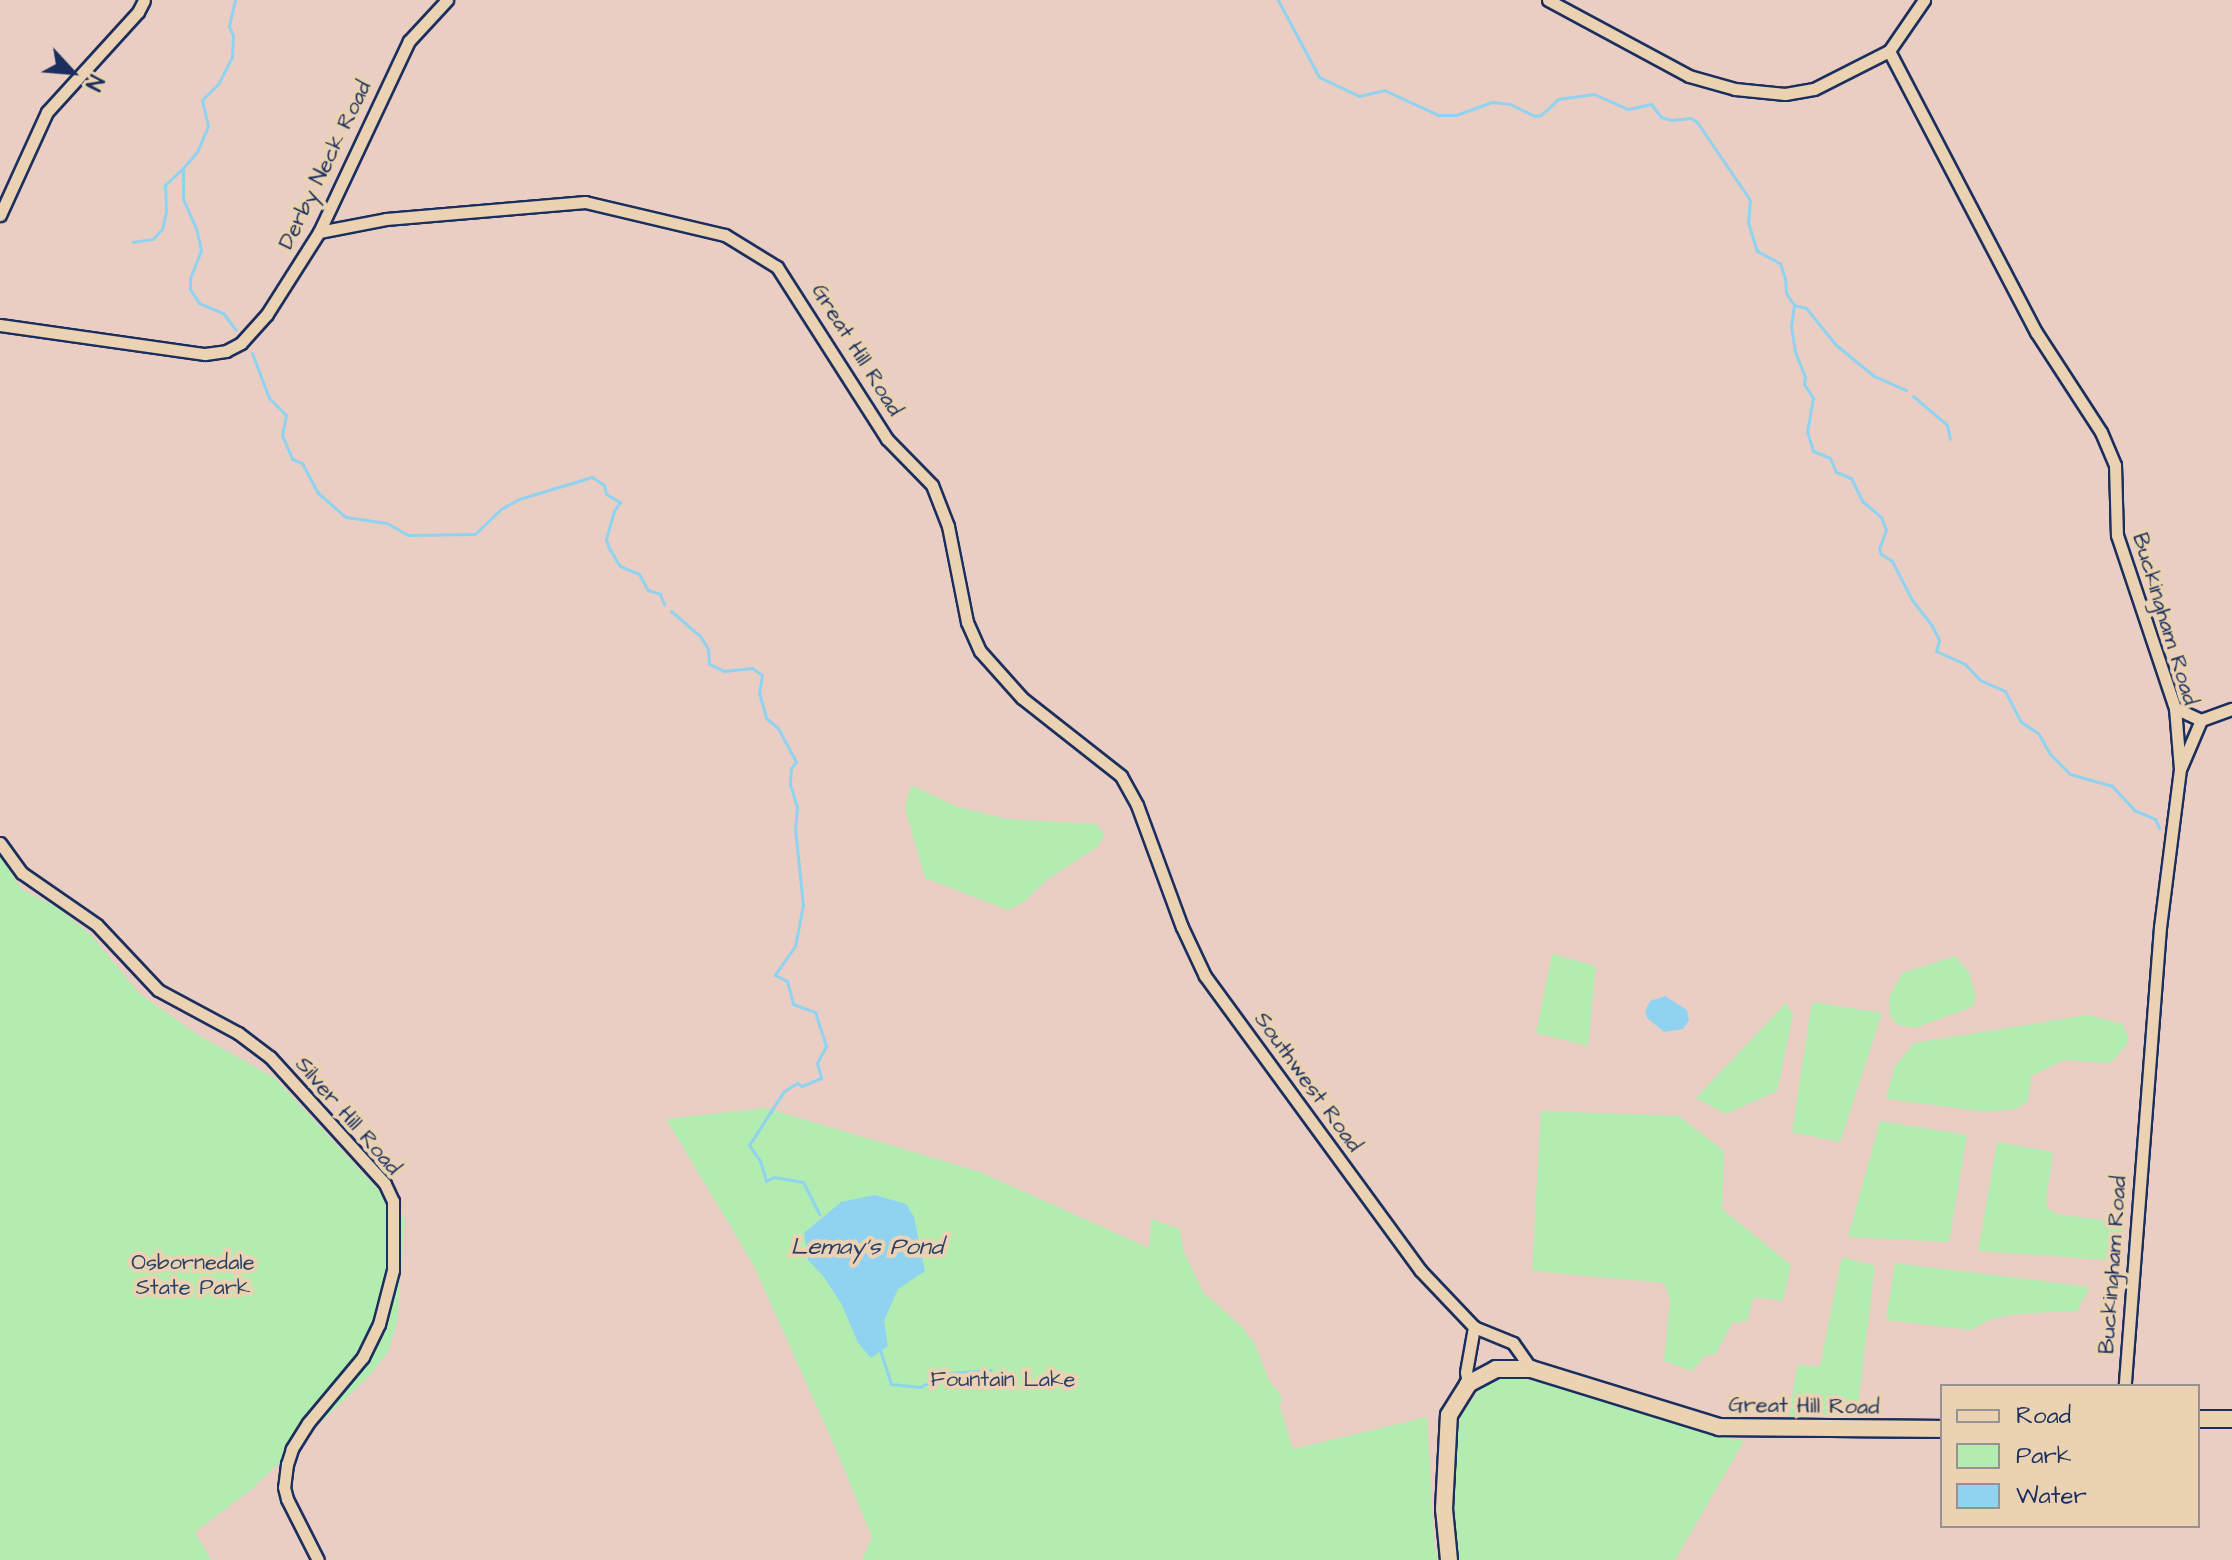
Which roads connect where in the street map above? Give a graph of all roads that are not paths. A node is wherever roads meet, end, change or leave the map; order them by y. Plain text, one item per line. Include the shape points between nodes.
1 (144, 0) edge
2 (447, 0) edge
3 (1548, 0) edge
4 (1924, 0) edge
5 (1889, 51) junction
6 (0, 215) edge
7 (319, 232) junction
8 (0, 325) edge
9 (2175, 708) junction
10 (2232, 709) edge
11 (2201, 720) junction
12 (2180, 769) junction
13 (1149, 837) joint
14 (0, 843) edge
15 (1474, 1327) junction
16 (1531, 1369) junction
17 (1468, 1384) junction
18 (2125, 1384) edge
19 (2200, 1419) edge
20 (2232, 1419) edge
21 (1940, 1429) edge
22 (318, 1560) edge
23 (1449, 1560) edge

1 - 6 street via 47,112
2 - 7 street, Derby Neck Road via 402,54
3 - 5 street via 1689,76 1749,91 1785,94 1814,89
4 - 5 street
5 - 9 street, Buckingham Road via 2036,332 2115,465 2117,535
7 - 8 street, Derby Neck Road via 261,322 226,351 172,351
7 - 13 street, Great Hill Road via 386,219 585,202 725,235 757,252 777,267 887,439 932,485 945,514 967,622 980,651 1022,698 1121,776
9 - 11 street
9 - 12 street, Buckingham Road
10 - 11 street
11 - 12 street
12 - 18 street, Buckingham Road via 2159,940
13 - 15 street, Southwest Road via 1205,976 1420,1270
14 - 22 street, Silver Hill Road via 22,873 97,925 158,990 238,1033 270,1057 385,1184 393,1201 393,1270 375,1336 308,1423 287,1464 287,1499
15 - 16 street, Southwest Road via 1513,1343
15 - 17 street
16 - 17 main road via 1496,1369
16 - 21 main road, Great Hill Road via 1719,1427
17 - 23 main road via 1454,1403 1446,1429
19 - 20 main road

